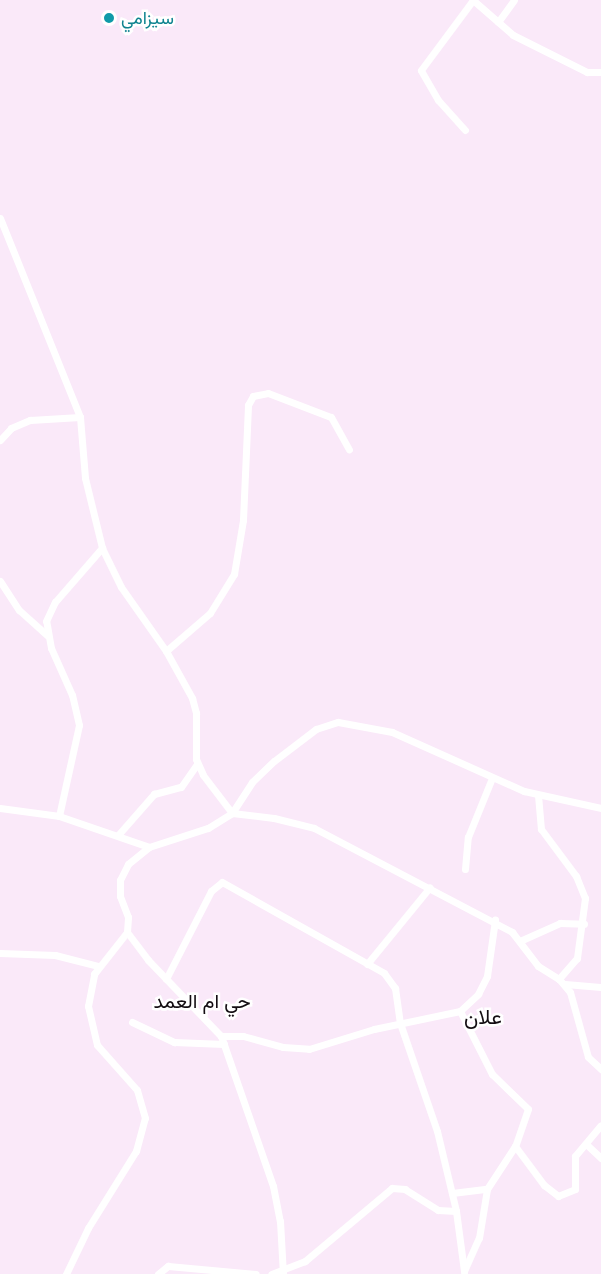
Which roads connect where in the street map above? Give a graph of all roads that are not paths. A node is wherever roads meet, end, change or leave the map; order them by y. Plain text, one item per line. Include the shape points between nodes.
1 (473, 0) edge
2 (514, 0) edge
3 (498, 22) junction
4 (601, 72) edge
5 (465, 130) dead end
6 (0, 218) edge
7 (80, 417) junction
8 (0, 440) edge
9 (349, 448) dead end
10 (102, 548) junction
11 (0, 581) edge
12 (47, 635) junction
13 (166, 651) junction
14 (197, 764) junction
15 (492, 778) junction
16 (538, 795) junction
17 (0, 808) edge
18 (601, 808) edge
19 (232, 813) junction
20 (59, 816) junction
21 (118, 835) junction
22 (149, 847) junction
23 (465, 869) dead end
24 (430, 887) junction
25 (495, 920) junction
26 (584, 924) junction
27 (127, 932) junction
28 (522, 940) junction
29 (0, 953) edge
30 (367, 964) junction
31 (98, 966) junction
32 (166, 979) junction
33 (562, 981) junction
34 (601, 987) edge
35 (460, 1011) junction
36 (132, 1022) dead end
37 (400, 1023) junction
38 (221, 1036) junction
39 (224, 1044) junction
40 (601, 1070) edge
41 (601, 1125) edge
42 (586, 1144) junction
43 (514, 1146) junction
44 (601, 1158) edge
45 (487, 1189) junction
46 (452, 1194) junction
47 (456, 1211) junction
48 (464, 1272) edge
49 (283, 1273) edge
50 (66, 1274) edge
51 (158, 1274) edge
52 (256, 1274) edge
53 (271, 1274) edge

1 - 3 street
1 - 5 street via 421,70 438,100
2 - 3 street
3 - 4 street via 513,35 587,72
6 - 7 street
7 - 8 street via 30,420 11,428
7 - 10 street via 85,478
9 - 13 street via 332,417 268,393 253,396 248,405 243,520 234,574 210,613
10 - 12 street via 55,602 47,616
10 - 13 street via 121,587
11 - 12 street via 19,610
12 - 20 street via 76,707 79,725
13 - 14 street via 195,705
14 - 19 street
14 - 21 street via 181,787 154,794
15 - 16 street
15 - 19 street via 392,732 330,722 304,736 266,768
15 - 23 street via 468,837
16 - 18 street
16 - 26 street via 541,829 583,891
17 - 20 street
19 - 22 street via 208,828
19 - 24 street via 314,828
20 - 21 street
21 - 22 street
22 - 27 street via 128,864 120,880
24 - 25 street
24 - 30 street
25 - 28 street
25 - 35 street via 484,983
26 - 28 street via 560,923
26 - 33 street via 577,958
27 - 31 street
27 - 32 street
28 - 33 street via 538,966
29 - 31 street via 55,955
30 - 32 street via 222,882 211,891
30 - 37 street via 392,980
31 - 50 street via 88,993 94,1036 102,1052 142,1098 145,1118 131,1161 88,1227
32 - 38 street
33 - 34 street
33 - 40 street via 576,1004 588,1057
35 - 37 street
35 - 43 street via 492,1074 528,1109
36 - 39 street via 174,1042
37 - 38 street via 309,1049 283,1047 243,1036
37 - 46 street via 437,1131
38 - 39 street
39 - 49 street via 273,1186
41 - 42 street
42 - 43 street via 574,1160 577,1185 562,1197 544,1185
42 - 44 street
43 - 45 street
45 - 46 street
45 - 48 street via 479,1238
46 - 47 street
47 - 48 street
47 - 49 street via 438,1210 405,1189 392,1188 305,1261
49 - 53 street
51 - 52 street via 168,1266

